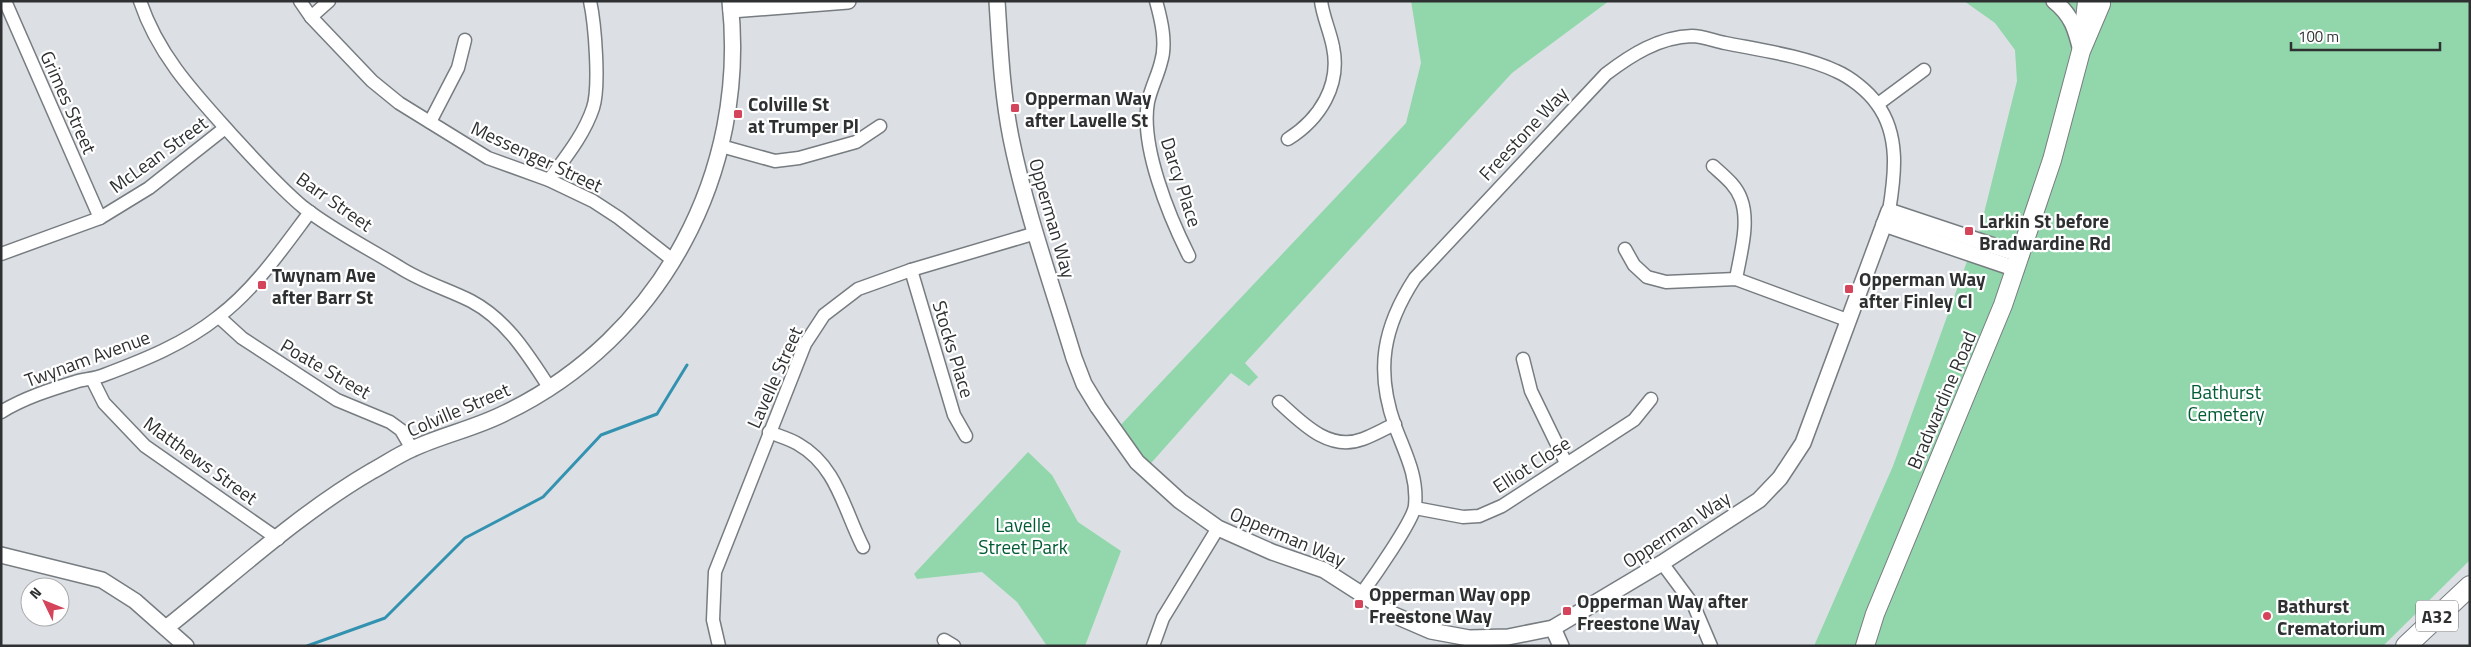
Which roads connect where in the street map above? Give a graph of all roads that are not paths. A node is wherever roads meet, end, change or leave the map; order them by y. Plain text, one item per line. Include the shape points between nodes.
1 (5, 1) edge
2 (140, 1) edge
3 (300, 1) edge
4 (329, 1) edge
5 (590, 1) edge
6 (848, 1) edge
7 (997, 1) edge
8 (1156, 1) edge
9 (1321, 1) edge
10 (2054, 1) edge
11 (2096, 2) edge
12 (809, 3) edge
13 (730, 6) edge
14 (311, 17) junction
15 (465, 40) dead end
16 (2081, 52) junction
17 (1924, 70) dead end
18 (1878, 104) junction
19 (430, 122) junction
20 (880, 126) dead end
21 (225, 128) junction
22 (1288, 139) dead end
23 (721, 146) junction
24 (1714, 166) dead end
25 (549, 180) junction
26 (310, 212) junction
27 (100, 218) junction
28 (1887, 218) junction
29 (1036, 233) junction
30 (1625, 249) dead end
31 (1, 254) edge
32 (1189, 256) dead end
33 (674, 261) junction
34 (2018, 262) junction
35 (910, 270) junction
36 (1736, 279) junction
37 (219, 317) junction
38 (1848, 320) junction
39 (1523, 359) dead end
40 (92, 379) junction
41 (549, 387) junction
42 (1651, 399) dead end
43 (1279, 402) dead end
44 (1, 412) edge
45 (1395, 424) junction
46 (769, 432) junction
47 (966, 436) dead end
48 (412, 449) junction
49 (1566, 463) junction
50 (1415, 508) junction
51 (1218, 528) junction
52 (278, 539) junction
53 (863, 547) dead end
54 (1, 555) edge
55 (1662, 563) junction
56 (2470, 586) edge
57 (1362, 593) junction
58 (166, 628) junction
59 (1553, 628) junction
60 (186, 646) edge
61 (719, 646) edge
62 (1153, 646) edge
63 (1561, 646) edge
64 (1711, 646) edge
65 (1865, 646) edge
66 (2406, 646) edge

1 - 27 street, Grimes Street
2 - 21 street, Barr Street via 156,41 171,65
3 - 14 street, Messenger Street
4 - 14 street
5 - 25 street via 596,76 594,107 579,139
6 - 12 street
7 - 29 street, Opperman Way via 1010,137
8 - 32 street, Darcy Place via 1161,22 1162,59 1148,102 1147,136 1170,217
9 - 22 street via 1333,47 1335,72 1328,96 1306,128
10 - 16 street via 2073,22
11 - 16 main road, Bradwardine Road
12 - 13 street
13 - 23 street, Colville Street via 732,62
14 - 19 street, Messenger Street via 384,92
15 - 19 street via 458,68
16 - 34 main road, Bradwardine Road via 2052,160
17 - 18 street
18 - 28 street, Freestone Way via 1894,152 1894,176
18 - 45 street, Freestone Way via 1835,70 1692,36 1658,43 1629,57 1606,74 1415,278 1406,292 1391,322 1383,359 1384,390
19 - 25 street, Messenger Street via 488,158
20 - 23 street via 856,142 799,158 775,161
21 - 26 street, Barr Street via 276,182
21 - 27 street, McLean Street via 149,188
23 - 33 street, Colville Street via 708,191
24 - 36 street via 1732,184 1741,199 1744,225
25 - 33 street, Messenger Street via 593,201
26 - 37 street, Twynam Avenue via 250,286
26 - 41 street, Barr Street via 414,277 489,312 523,347
27 - 31 street, McLean Street
28 - 34 street
28 - 38 street, Opperman Way
29 - 35 street, Lavelle Street
29 - 51 street, Opperman Way via 1079,373 1114,432 1158,483
30 - 36 street via 1634,265 1647,277 1666,282
33 - 41 street, Colville Street via 618,331 583,363
34 - 65 main road, Bradwardine Road via 1875,614
35 - 46 street, Lavelle Street via 858,289 824,316 805,344
35 - 47 street, Stocks Place via 954,415
36 - 38 street
37 - 40 street, Twynam Avenue via 153,356
37 - 48 street, Poate Street via 242,338 337,400 390,422 401,430
38 - 55 street, Opperman Way via 1803,443 1780,478 1759,500
39 - 49 street via 1531,391
40 - 44 street, Twynam Avenue via 34,396
40 - 52 street, Matthews Street via 104,403 145,446
41 - 48 street, Colville Street via 505,414
42 - 49 street, Elliot Close via 1634,420
43 - 45 street via 1302,423 1333,442 1361,440
45 - 50 street, Freestone Way via 1414,473
46 - 53 street via 799,444 827,468
46 - 61 street, Lavelle Street via 715,572 713,620
48 - 52 street, Colville Street via 343,489
49 - 50 street, Elliot Close via 1502,506 1479,516 1463,517
50 - 57 street via 1382,566
51 - 57 street, Opperman Way via 1324,570
51 - 62 street via 1167,610
52 - 58 street, Colville Street
54 - 58 street via 102,580 135,601
55 - 59 street, Opperman Way
55 - 64 street via 1694,606
56 - 66 highway, A32
57 - 59 street, Opperman Way via 1394,615 1431,631 1469,638 1508,637
58 - 60 street
59 - 63 street

